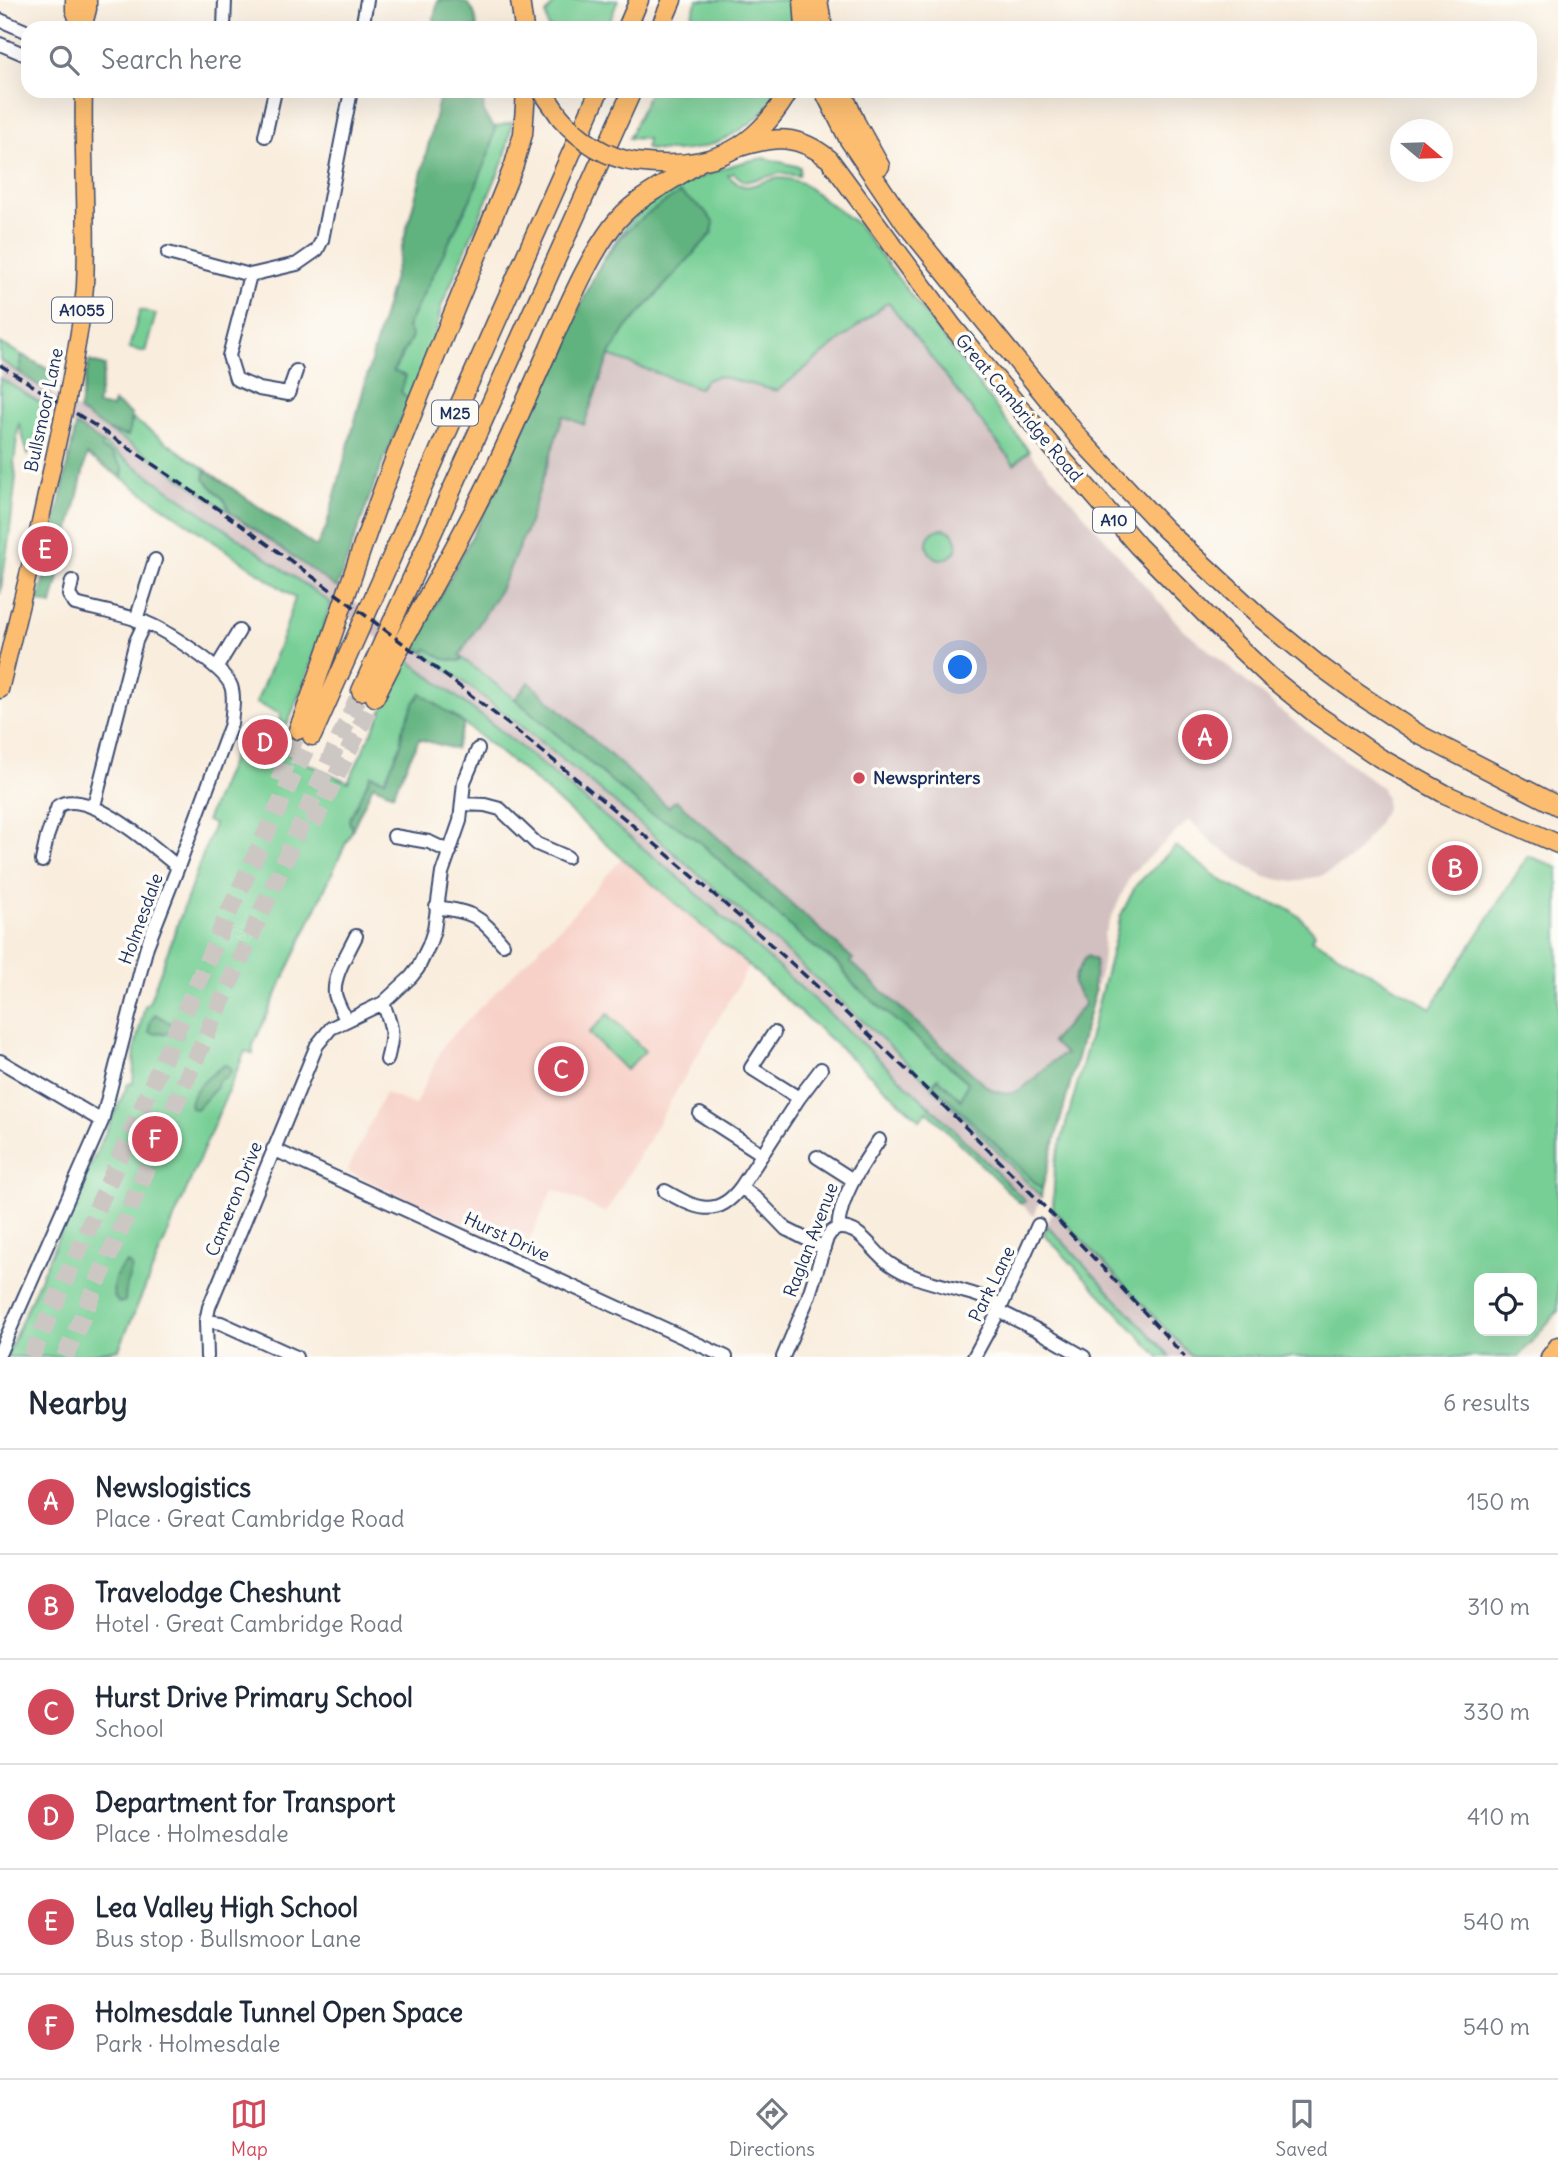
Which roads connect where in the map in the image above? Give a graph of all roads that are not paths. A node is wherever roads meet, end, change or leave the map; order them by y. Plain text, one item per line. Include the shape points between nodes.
1 (74, 0) edge
2 (88, 0) edge
3 (225, 0) edge
4 (367, 0) edge
5 (520, 0) edge
6 (639, 0) edge
7 (672, 0) edge
8 (803, 0) edge
9 (818, 0) edge
10 (0, 20) edge
11 (79, 21) edge
12 (84, 21) edge
13 (224, 21) edge
14 (363, 21) edge
15 (523, 21) edge
16 (630, 21) edge
17 (663, 21) edge
18 (808, 21) edge
19 (812, 21) edge
20 (21, 29) edge
21 (0, 44) edge
22 (21, 53) edge
23 (84, 98) edge
24 (273, 98) edge
25 (350, 98) edge
26 (526, 98) edge
27 (547, 98) edge
28 (596, 98) edge
29 (629, 98) edge
30 (784, 98) edge
31 (828, 98) edge
32 (845, 98) edge
33 (265, 136) dead end
34 (740, 147) junction
35 (696, 164) junction
36 (928, 251) junction
37 (168, 253) dead end
38 (250, 275) junction
39 (296, 371) dead end
40 (155, 560) dead end
41 (72, 582) dead end
42 (140, 621) junction
43 (239, 631) dead end
44 (217, 667) junction
45 (0, 690) edge
46 (478, 749) dead end
47 (462, 804) junction
48 (94, 806) junction
49 (1558, 806) edge
50 (394, 836) dead end
51 (1558, 844) edge
52 (450, 852) junction
53 (567, 857) dead end
54 (42, 861) dead end
55 (178, 867) junction
56 (436, 907) junction
57 (356, 936) dead end
58 (503, 944) dead end
59 (383, 1003) junction
60 (346, 1020) junction
61 (774, 1033) dead end
62 (387, 1060) dead end
63 (0, 1061) edge
64 (821, 1069) dead end
65 (799, 1098) junction
66 (700, 1114) dead end
67 (102, 1121) junction
68 (879, 1140) dead end
69 (274, 1149) junction
70 (762, 1154) junction
71 (817, 1157) dead end
72 (853, 1180) junction
73 (741, 1187) junction
74 (665, 1191) dead end
75 (1038, 1225) dead end
76 (838, 1228) junction
77 (824, 1248) junction
78 (1000, 1308) junction
79 (206, 1321) junction
80 (1558, 1345) edge
81 (0, 1352) edge
82 (207, 1357) edge
83 (296, 1357) edge
84 (726, 1357) edge
85 (783, 1357) edge
86 (974, 1357) edge
87 (1084, 1357) edge
88 (1549, 1357) edge

1 - 11 main road
2 - 12 main road
3 - 13 street
4 - 14 street
5 - 15 highway
6 - 16 highway
7 - 17 highway
8 - 18 highway
9 - 19 highway
10 - 20 street
21 - 22 street
23 - 45 main road, Bullsmoor Lane / A1055, bridge via 85,288 81,321
24 - 33 street
25 - 38 street via 317,250 297,264
26 - 28 highway, M25 via 523,134 514,166 392,466 305,733
27 - 35 highway, bridge via 574,132 615,158
29 - 35 highway, M25 via 368,694 391,664 473,513 597,250 626,210
30 - 34 highway via 768,122
31 - 36 highway, Great Cambridge Road / A10 via 849,140
32 - 36 highway
34 - 35 highway
34 - 51 highway, Great Cambridge Road / A10 via 789,139 829,159 953,327 1052,447 1170,579 1270,677 1380,758 1455,799
36 - 49 highway, Great Cambridge Road / A10 via 1108,470 1261,618 1316,663 1420,735
37 - 38 street
38 - 39 street via 229,356 236,379 288,394
40 - 42 street
41 - 42 street, Holmesdale via 69,595 75,604
42 - 44 street, Holmesdale
42 - 48 street
43 - 44 street
44 - 55 street, Holmesdale via 230,684 231,724
46 - 47 street, Cameron Drive via 467,773
47 - 52 street, Cameron Drive
47 - 53 street via 500,809 537,844
48 - 54 street via 69,801 58,806
48 - 55 street via 142,836
50 - 52 street via 429,842
52 - 56 street, Cameron Drive
55 - 67 street, Holmesdale via 147,946
56 - 58 street via 475,915
56 - 59 street, Cameron Drive via 424,957 405,984
57 - 60 street via 335,990
59 - 60 street, Cameron Drive
59 - 62 street via 393,1026
60 - 69 street, Cameron Drive via 325,1033
61 - 65 street via 751,1068
63 - 67 street
64 - 65 street
65 - 70 street
66 - 70 street
67 - 81 street, Holmesdale
68 - 72 street, Raglan Avenue
69 - 79 street, Cameron Drive
69 - 84 street, Hurst Drive
70 - 73 street
71 - 72 street
72 - 76 street, Raglan Avenue via 840,1209
73 - 74 street via 726,1203 706,1209
73 - 77 street via 786,1229
75 - 78 street, Park Lane
76 - 77 street, Raglan Avenue
76 - 78 street via 857,1232 902,1271
77 - 85 street, Raglan Avenue
78 - 86 street, Park Lane
78 - 87 street
79 - 82 street, Cameron Drive
79 - 83 street via 221,1323
80 - 88 main road

